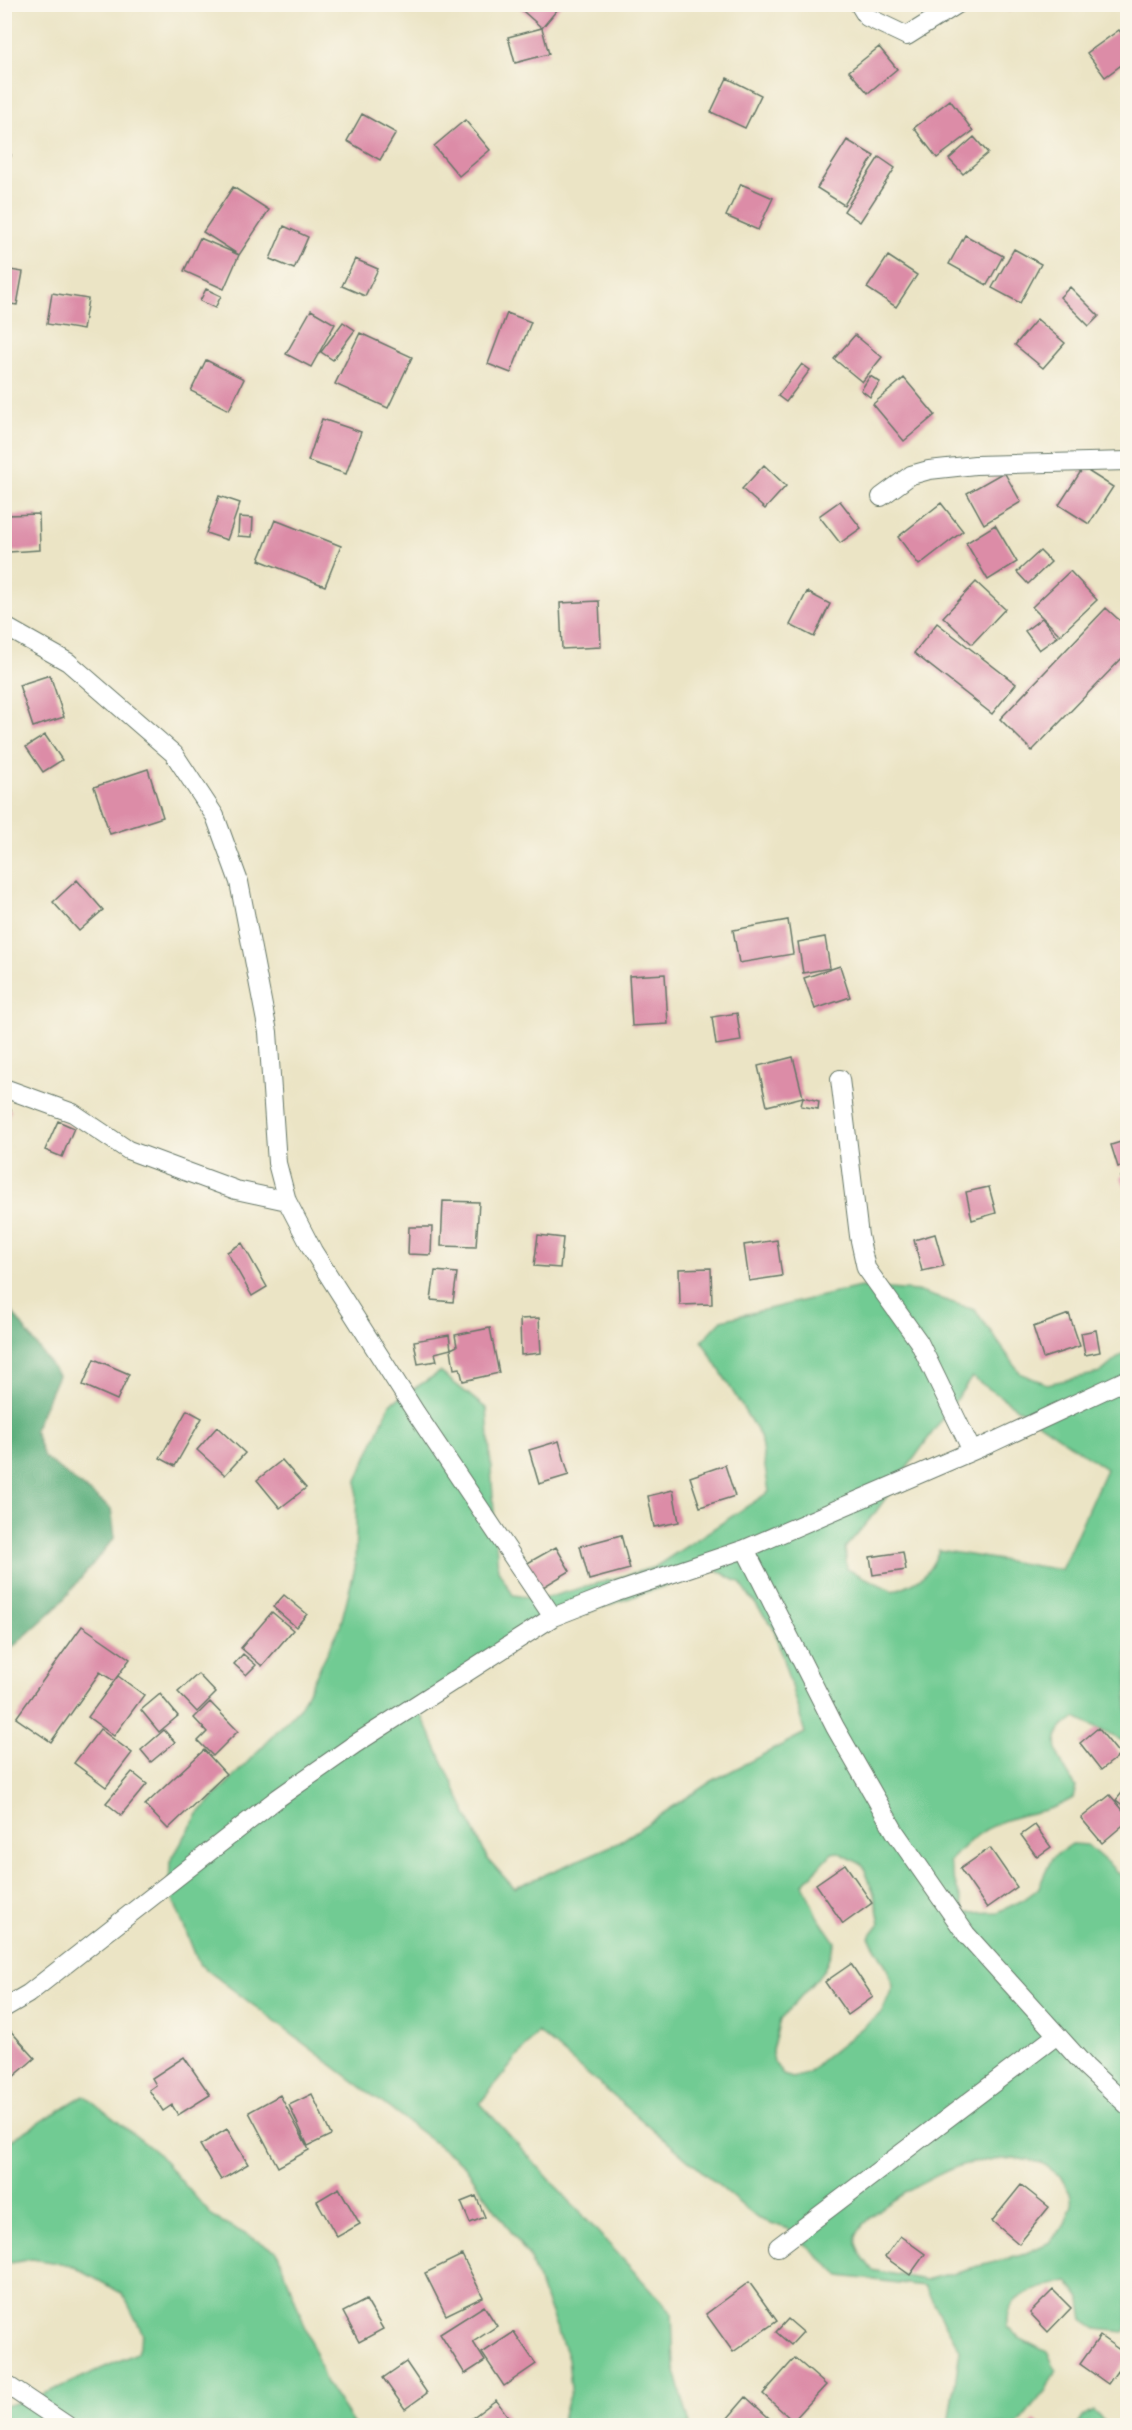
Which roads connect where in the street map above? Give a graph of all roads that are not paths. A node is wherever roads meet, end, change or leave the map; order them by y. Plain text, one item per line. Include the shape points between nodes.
1 (859, 4) edge
2 (958, 4) edge
3 (1128, 461) edge
4 (881, 497) dead end
5 (4, 626) edge
6 (840, 1079) dead end
7 (4, 1088) edge
8 (287, 1201) junction
9 (1128, 1379) edge
10 (972, 1451) junction
11 (745, 1549) junction
12 (553, 1617) junction
13 (4, 2008) edge
14 (1057, 2035) junction
15 (1128, 2106) edge
16 (778, 2247) dead end
17 (4, 2383) edge
18 (68, 2426) edge

1 - 2 street via 867,17 907,36
3 - 4 street via 929,470 911,475
5 - 8 street via 68,662 174,754 215,816 239,882 266,1020 277,1163
6 - 10 street via 866,1268 919,1342
7 - 8 street via 73,1113 128,1150 236,1190
8 - 12 street via 351,1312
9 - 10 street
10 - 11 street
11 - 12 street
11 - 14 street via 835,1727 895,1832 966,1934
12 - 13 street via 278,1798 28,1994
14 - 15 street
14 - 16 street
17 - 18 street

